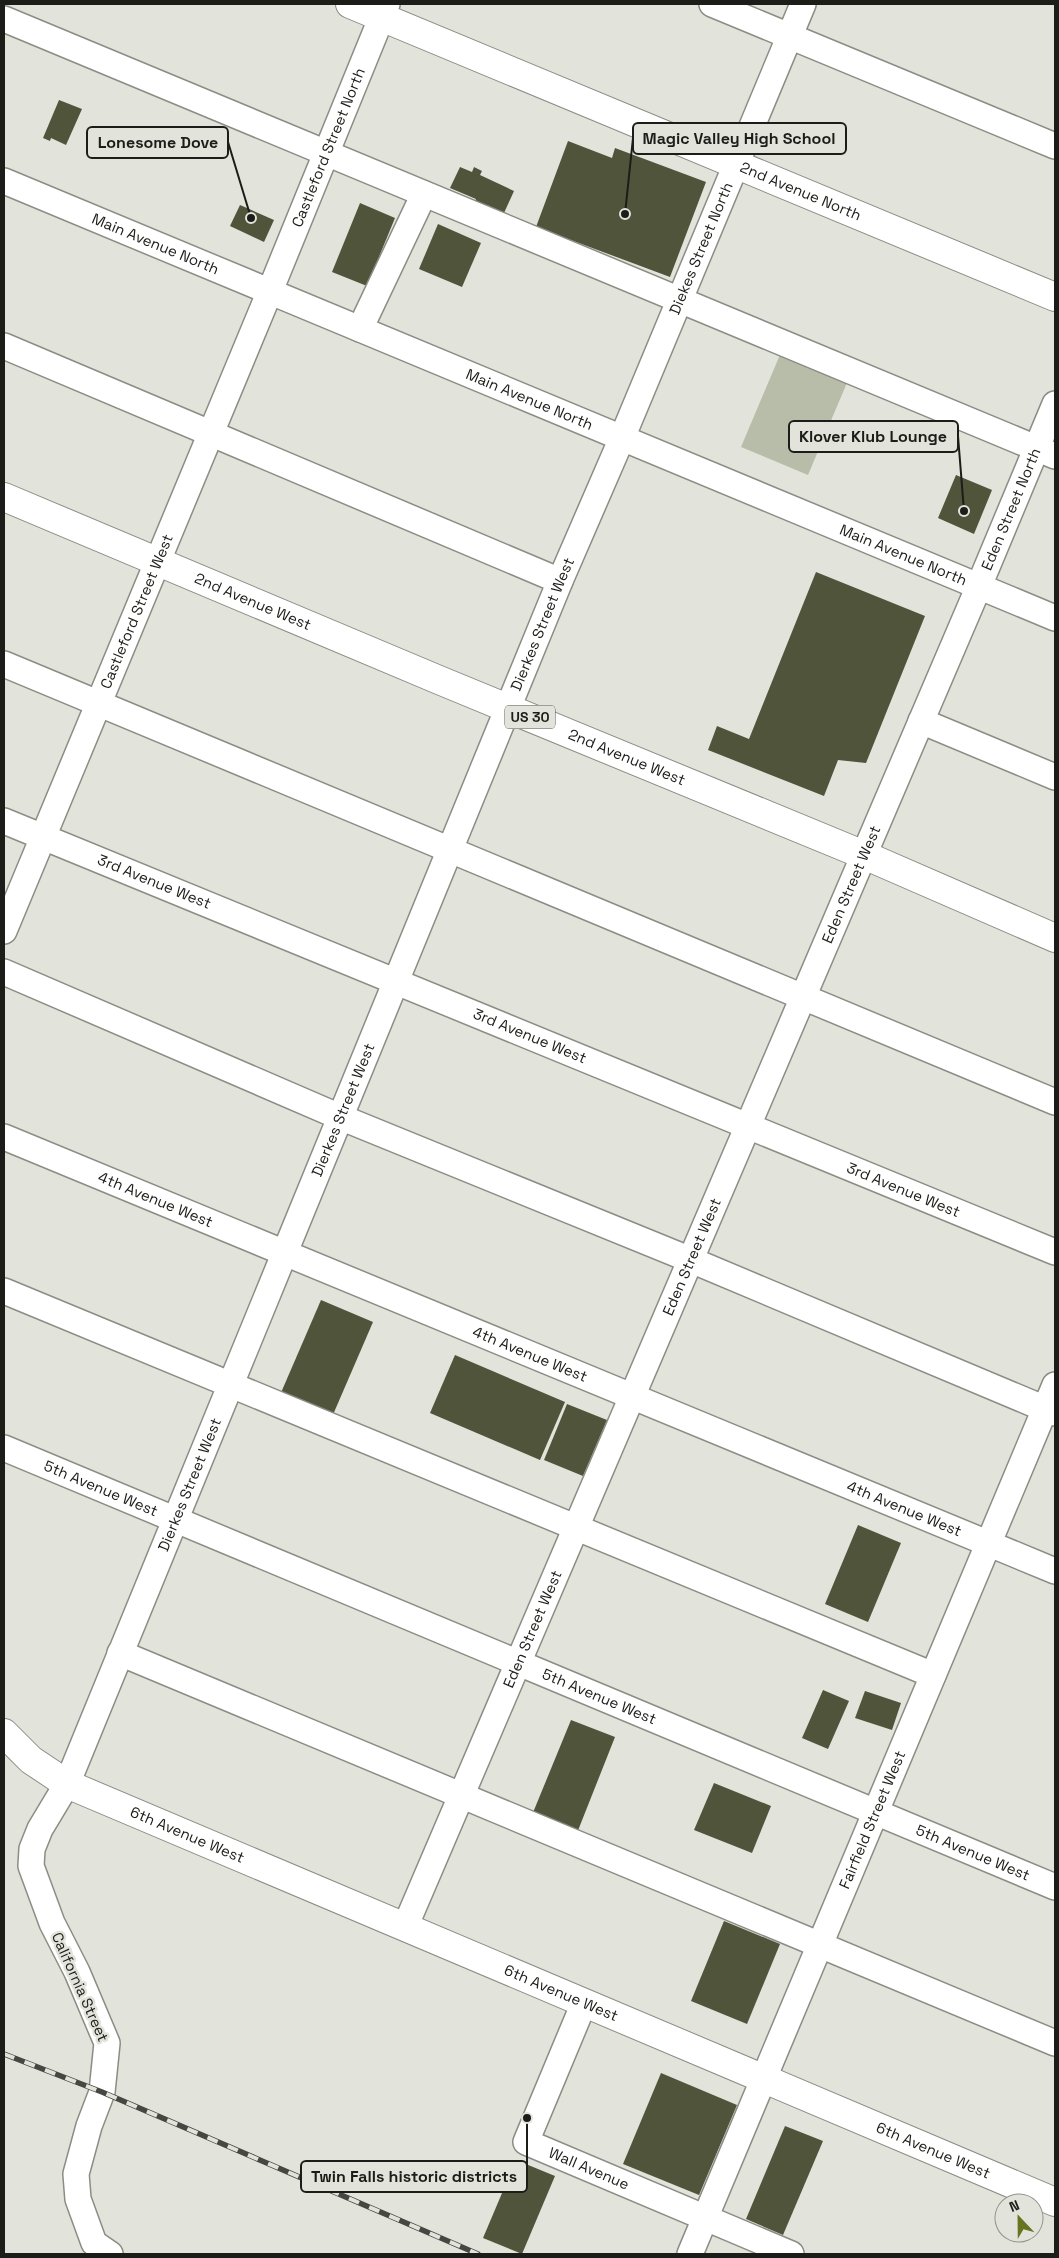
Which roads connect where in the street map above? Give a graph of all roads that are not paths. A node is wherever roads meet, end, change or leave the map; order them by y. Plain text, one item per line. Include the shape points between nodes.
1 (350, 4) edge
2 (712, 4) edge
3 (803, 4) edge
4 (384, 10) edge
5 (4, 19) edge
6 (790, 36) junction
7 (1055, 146) edge
8 (326, 153) junction
9 (737, 164) junction
10 (4, 181) edge
11 (424, 194) junction
12 (270, 291) junction
13 (1055, 297) edge
14 (680, 300) junction
15 (360, 329) junction
16 (4, 346) edge
17 (1055, 404) edge
18 (211, 434) junction
19 (622, 438) junction
20 (1046, 452) edge
21 (4, 497) edge
22 (158, 561) junction
23 (560, 581) junction
24 (979, 586) junction
25 (1055, 618) edge
26 (4, 664) edge
27 (99, 703) junction
28 (508, 707) junction
29 (921, 721) junction
30 (1055, 777) edge
31 (4, 821) edge
32 (43, 836) junction
33 (450, 848) junction
34 (864, 855) junction
35 (4, 931) edge
36 (1055, 938) edge
37 (4, 972) edge
38 (396, 979) junction
39 (804, 997) junction
40 (1055, 1102) edge
41 (340, 1117) junction
42 (748, 1127) junction
43 (4, 1137) edge
44 (1055, 1252) edge
45 (284, 1253) junction
46 (691, 1260) junction
47 (4, 1291) edge
48 (230, 1385) junction
49 (1055, 1385) edge
50 (633, 1395) junction
51 (1050, 1411) edge
52 (4, 1448) edge
53 (175, 1518) junction
54 (576, 1528) junction
55 (989, 1543) junction
56 (1055, 1571) edge
57 (120, 1653) junction
58 (519, 1662) junction
59 (933, 1675) junction
60 (4, 1733) edge
61 (66, 1784) junction
62 (462, 1795) junction
63 (876, 1811) junction
64 (1055, 1886) edge
65 (405, 1927) junction
66 (820, 1944) junction
67 (584, 2003) junction
68 (1055, 2043) edge
69 (764, 2079) junction
70 (1055, 2202) edge
71 (705, 2218) junction
72 (107, 2252) edge
73 (690, 2254) edge
74 (791, 2254) edge

1 - 4 main road, 2nd Avenue North
2 - 6 street
3 - 6 street, Diekes Street North
4 - 8 street, Castleford Street North
4 - 9 main road, 2nd Avenue North
5 - 8 street
6 - 7 street
6 - 9 street, Diekes Street North
8 - 11 street
8 - 12 street, Castleford Street North
9 - 13 main road, 2nd Avenue North
9 - 14 street, Diekes Street North
10 - 12 street, Main Avenue North
11 - 14 street
11 - 15 street
12 - 15 street, Main Avenue North
12 - 18 street, Castleford Street West
14 - 19 street, Diekes Street North
14 - 20 street
15 - 19 street, Main Avenue North
16 - 18 street
17 - 20 street, Eden Street North
18 - 22 street, Castleford Street West
18 - 23 street
19 - 23 street, Dierkes Street West
19 - 24 street, Main Avenue North
20 - 24 street, Eden Street North
21 - 22 main road, 2nd Avenue West / US 30
22 - 27 street, Castleford Street West
22 - 28 main road, 2nd Avenue West / US 30
23 - 28 street, Dierkes Street West
24 - 25 street, Main Avenue North
24 - 29 street, Eden Street West
26 - 27 street
27 - 32 street, Castleford Street West
27 - 33 street
28 - 33 street, Dierkes Street West
28 - 34 main road, 2nd Avenue West / US 30
29 - 30 street
29 - 34 street, Eden Street West
31 - 32 street, 3rd Avenue West
32 - 35 street, Castleford Street West
32 - 38 street, 3rd Avenue West
33 - 38 street, Dierkes Street West
33 - 39 street
34 - 36 main road, 2nd Avenue West / US 30
34 - 39 street, Eden Street West
37 - 41 street
38 - 41 street, Dierkes Street West
38 - 42 street, 3rd Avenue West
39 - 40 street
39 - 42 street, Eden Street West
41 - 45 street, Dierkes Street West
41 - 46 street
42 - 44 street, 3rd Avenue West
42 - 46 street, Eden Street West
43 - 45 street, 4th Avenue West
45 - 48 street, Dierkes Street West
45 - 50 street, 4th Avenue West
46 - 50 street, Eden Street West
46 - 51 street
47 - 48 street
48 - 53 street, Dierkes Street West
48 - 54 street
49 - 51 street, Fairfield Street West
50 - 54 street, Eden Street West
50 - 55 street, 4th Avenue West
51 - 55 street, Fairfield Street West
52 - 53 street, 5th Avenue West
53 - 57 street, Dierkes Street West
53 - 58 street, 5th Avenue West
54 - 58 street, Eden Street West
54 - 59 street
55 - 56 street, 4th Avenue West
55 - 59 street, Fairfield Street West
57 - 61 street, Dierkes Street West
57 - 62 street
58 - 62 street, Eden Street West
58 - 63 street, 5th Avenue West
59 - 63 street, Fairfield Street West
60 - 61 main road, 6th Avenue West via 31,1760
61 - 65 main road, 6th Avenue West
61 - 72 street, California Street via 40,1829 32,1849 31,1866 52,1923 107,2043 102,2092 76,2174 78,2199 94,2243
62 - 65 street, Eden Street West
62 - 66 street
63 - 64 street, 5th Avenue West
63 - 66 street, Fairfield Street West
65 - 67 main road, 6th Avenue West
66 - 68 street
66 - 69 street, Fairfield Street West
67 - 69 main road, 6th Avenue West
67 - 71 street, Wall Avenue via 526,2142
69 - 70 main road, 6th Avenue West
69 - 71 street, Fairfield Street West
71 - 73 street, Fairfield Street West
71 - 74 street, Wall Avenue

